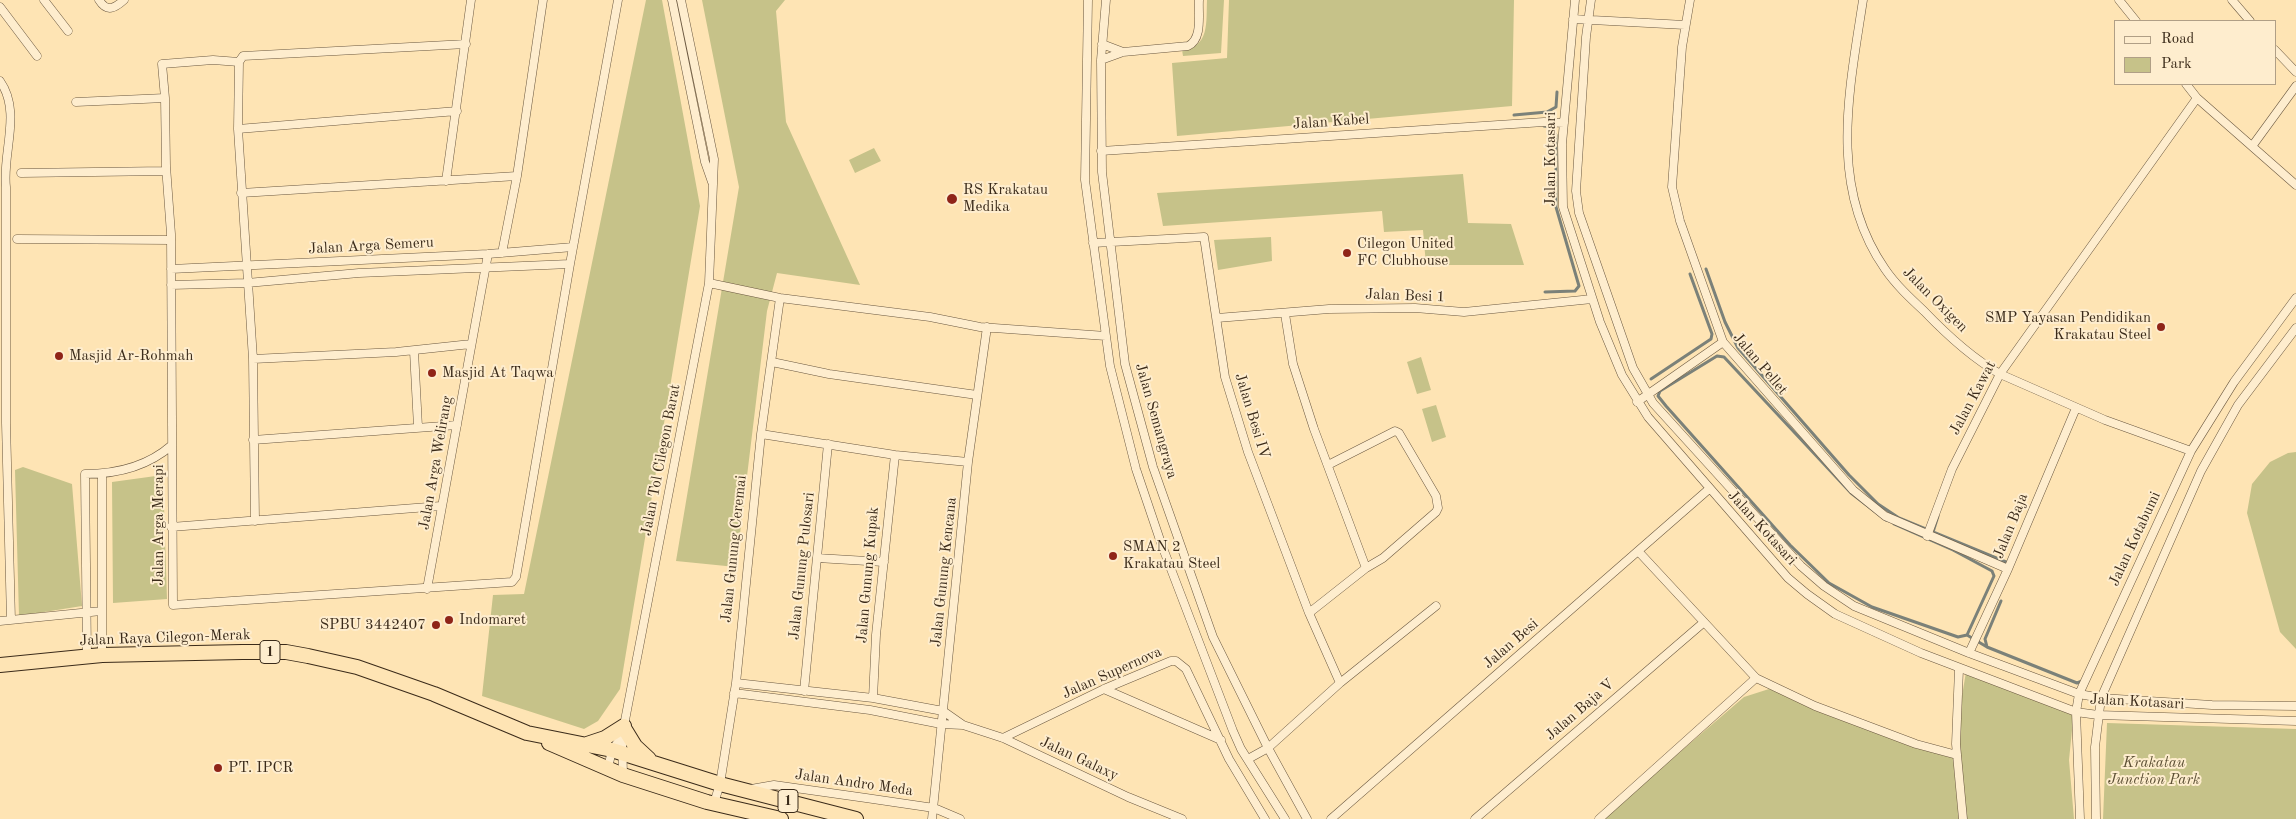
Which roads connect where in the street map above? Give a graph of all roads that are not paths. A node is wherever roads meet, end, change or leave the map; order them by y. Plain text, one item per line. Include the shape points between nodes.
1 (44, 0) edge
2 (99, 0) edge
3 (124, 0) edge
4 (471, 0) edge
5 (543, 0) edge
6 (618, 0) edge
7 (672, 0) edge
8 (681, 0) edge
9 (1088, 0) edge
10 (1106, 0) edge
11 (1199, 0) edge
12 (1575, 0) edge
13 (1591, 0) edge
14 (1690, 0) edge
15 (1863, 0) edge
16 (2119, 0) edge
17 (2232, 0) edge
18 (0, 7) edge
19 (1573, 19) junction
20 (1588, 20) junction
21 (2135, 20) edge
22 (2249, 20) edge
23 (1685, 25) junction
24 (68, 31) dead end
25 (466, 44) junction
26 (1102, 44) junction
27 (2276, 51) edge
28 (1123, 52) junction
29 (37, 56) dead end
30 (1101, 60) junction
31 (239, 62) junction
32 (2296, 72) edge
33 (0, 81) edge
34 (2187, 85) edge
35 (2296, 86) edge
36 (4, 93) edge
37 (165, 98) junction
38 (2197, 98) junction
39 (76, 102) dead end
40 (456, 111) junction
41 (1559, 122) junction
42 (238, 130) junction
43 (2253, 145) junction
44 (1101, 151) junction
45 (166, 171) junction
46 (21, 173) dead end
47 (517, 176) junction
48 (446, 181) junction
49 (2296, 185) edge
50 (3, 187) edge
51 (714, 188) junction
52 (241, 193) junction
53 (17, 239) dead end
54 (171, 240) junction
55 (1110, 241) junction
56 (1093, 243) junction
57 (573, 247) junction
58 (502, 253) junction
59 (488, 254) junction
60 (570, 264) junction
61 (246, 266) junction
62 (486, 268) junction
63 (171, 269) junction
64 (247, 283) junction
65 (709, 283) junction
66 (3, 285) edge
67 (171, 285) junction
68 (780, 298) junction
69 (1592, 298) junction
70 (2296, 298) edge
71 (3, 303) edge
72 (1285, 314) junction
73 (1217, 318) junction
74 (988, 327) junction
75 (2296, 328) edge
76 (1106, 336) junction
77 (1723, 342) junction
78 (471, 344) junction
79 (414, 350) junction
80 (253, 359) junction
81 (772, 362) junction
82 (2000, 374) junction
83 (2234, 382) junction
84 (2248, 391) junction
85 (1648, 394) junction
86 (977, 395) junction
87 (1637, 402) junction
88 (2076, 408) junction
89 (457, 425) junction
90 (418, 427) junction
91 (761, 434) junction
92 (253, 440) junction
93 (828, 444) junction
94 (172, 445) junction
95 (2191, 450) junction
96 (895, 455) junction
97 (968, 462) junction
98 (1328, 465) junction
99 (102, 474) junction
100 (1709, 489) junction
101 (441, 506) junction
102 (255, 521) junction
103 (172, 527) junction
104 (1929, 532) junction
105 (10, 548) junction
106 (0, 550) edge
107 (1638, 551) junction
108 (817, 558) junction
109 (884, 562) junction
110 (1366, 568) junction
111 (2008, 569) junction
112 (427, 589) junction
113 (1844, 600) junction
114 (1436, 606) dead end
115 (101, 611) junction
116 (85, 612) junction
117 (1309, 613) junction
118 (1835, 614) junction
119 (11, 620) junction
120 (0, 621) edge
121 (1703, 623) junction
122 (1970, 652) junction
123 (102, 655) junction
124 (87, 656) junction
125 (0, 665) edge
126 (1959, 669) junction
127 (1756, 678) junction
128 (736, 683) junction
129 (1340, 683) junction
130 (1104, 689) junction
131 (804, 691) junction
132 (734, 693) junction
133 (2079, 694) junction
134 (873, 698) junction
135 (2101, 698) junction
136 (2296, 706) edge
137 (943, 711) junction
138 (2076, 712) junction
139 (2098, 715) junction
140 (2296, 721) edge
141 (941, 724) junction
142 (963, 725) junction
143 (623, 730) junction
144 (527, 733) junction
145 (1003, 738) junction
146 (1220, 740) junction
147 (586, 744) junction
148 (1268, 748) junction
149 (618, 752) junction
150 (1957, 756) junction
151 (1248, 759) junction
152 (653, 763) junction
153 (608, 768) junction
154 (623, 775) junction
155 (720, 784) junction
156 (744, 790) junction
157 (714, 803) junction
158 (934, 808) junction
159 (781, 819) edge
160 (856, 819) edge
161 (932, 819) edge
162 (960, 819) edge
163 (1182, 819) edge
164 (1265, 819) edge
165 (1285, 819) edge
166 (1307, 819) edge
167 (1331, 819) edge
168 (1475, 819) edge
169 (1599, 819) edge
170 (1963, 819) edge
171 (2080, 819) edge
172 (2096, 819) edge

1 - 24 street
2 - 3 street via 103,6 114,8
4 - 25 street
5 - 47 street
6 - 57 street
7 - 51 street via 705,162
8 - 51 street, Jalan Tol Cilegon Barat via 714,159
9 - 56 street, Jalan Semangraya via 1085,180
10 - 26 street, Jalan Semangraya
11 - 28 street via 1198,37 1193,44
12 - 19 street, Jalan Kotasari
13 - 20 street, Jalan Kotasari
14 - 23 street, Jalan Pellet
15 - 82 street, Jalan Oxigen via 1852,74 1847,158 1848,176 1868,241 1903,291 1983,364
16 - 21 street
17 - 22 street
18 - 29 street
19 - 20 street
19 - 41 street, Jalan Kotasari
20 - 23 street
20 - 85 street, Jalan Kotasari via 1576,191 1578,206 1633,368
23 - 77 street, Jalan Pellet via 1672,187 1680,221
25 - 31 street via 243,56
25 - 40 street
26 - 28 street
26 - 30 street, Jalan Semangraya
27 - 32 street
28 - 30 street
30 - 44 street, Jalan Semangraya
31 - 37 street, Jalan Arga Merapi via 213,60 162,64
31 - 42 street
33 - 36 street
34 - 38 street
35 - 43 street
36 - 50 street via 11,135
37 - 39 street
37 - 45 street, Jalan Arga Merapi
38 - 43 street
38 - 82 street, Jalan Kawat
40 - 42 street
40 - 48 street
41 - 44 street, Jalan Kabel
41 - 69 street, Jalan Kotasari via 1563,207
42 - 52 street
43 - 49 street
44 - 55 street, Jalan Semangraya
45 - 46 street
45 - 54 street, Jalan Arga Merapi
47 - 48 street
47 - 58 street
48 - 52 street
50 - 66 street
51 - 65 street, Jalan Tol Cilegon Barat
52 - 61 street
53 - 54 street
54 - 63 street, Jalan Arga Merapi
55 - 56 street
55 - 73 street, Jalan Besi IV via 1204,236
55 - 148 street, Jalan Semangraya via 1125,364 1153,467 1213,637
56 - 76 street, Jalan Semangraya
57 - 58 street, Jalan Arga Semeru
57 - 60 street
58 - 59 street, Jalan Arga Semeru
59 - 61 street, Jalan Arga Semeru
59 - 62 street, Jalan Arga Welirang
60 - 62 street, Jalan Arga Semeru
60 - 112 street, Jalan Arga Merapi via 516,577 512,582
61 - 63 street, Jalan Arga Semeru
61 - 64 street
62 - 64 street, Jalan Arga Semeru via 359,273
62 - 78 street, Jalan Arga Welirang
63 - 67 street, Jalan Arga Merapi
64 - 67 street, Jalan Arga Semeru
64 - 80 street
65 - 68 street
65 - 143 street, Jalan Tol Cilegon Barat
66 - 71 street
67 - 94 street, Jalan Arga Merapi
68 - 74 street
68 - 81 street, Jalan Gunung Ceremai
69 - 72 street, Jalan Besi 1 via 1464,312 1338,308
69 - 87 street, Jalan Kotasari via 1622,375
70 - 83 street, Jalan Kotabumi
71 - 105 street
72 - 73 street, Jalan Besi 1
72 - 98 street via 1293,364
73 - 117 street, Jalan Besi IV via 1225,377 1248,452
74 - 76 street
74 - 86 street, Jalan Gunung Kencana
75 - 84 street
76 - 151 street, Jalan Semangraya via 1110,366 1139,478 1233,731
77 - 85 street
77 - 104 street, Jalan Pellet via 1854,490 1885,516
78 - 79 street
78 - 89 street, Jalan Arga Welirang
79 - 80 street
79 - 90 street
80 - 92 street
81 - 86 street via 829,374
81 - 91 street, Jalan Gunung Ceremai
82 - 88 street, Jalan Oxigen
82 - 104 street, Jalan Kawat via 1952,469
83 - 84 street
83 - 95 street, Jalan Kotabumi
84 - 135 street via 2201,470
85 - 87 street
85 - 113 street, Jalan Kotasari via 1658,411 1801,566
86 - 97 street, Jalan Gunung Kencana
87 - 100 street, Jalan Kotasari
88 - 95 street, Jalan Oxigen
88 - 111 street, Jalan Baja
89 - 90 street
89 - 101 street, Jalan Arga Welirang
90 - 92 street
91 - 93 street
91 - 128 street, Jalan Gunung Ceremai
92 - 102 street
93 - 96 street
93 - 108 street, Jalan Gunung Pulosari
94 - 99 street via 144,463
94 - 103 street, Jalan Arga Merapi
95 - 133 street, Jalan Kotabumi
96 - 97 street
96 - 109 street, Jalan Gunung Kupak
97 - 137 street, Jalan Gunung Kencana
98 - 110 street
98 - 110 street via 1395,431 1436,496 1436,512 1383,558
99 - 115 street
99 - 116 street via 85,474
100 - 107 street, Jalan Besi
100 - 118 street, Jalan Kotasari via 1788,578
101 - 102 street
101 - 112 street, Jalan Arga Welirang
102 - 103 street
103 - 112 street, Jalan Arga Merapi via 173,605
104 - 111 street, Jalan Pellet
105 - 106 street
105 - 119 street
107 - 121 street
107 - 167 street, Jalan Besi
108 - 109 street
108 - 131 street, Jalan Gunung Pulosari
109 - 134 street, Jalan Gunung Kupak
110 - 117 street
111 - 122 street, Jalan Baja
113 - 118 street
113 - 122 street, Jalan Kotasari
114 - 129 street
115 - 116 street
115 - 123 street
116 - 119 street
116 - 124 street
117 - 129 street, Jalan Besi IV
118 - 126 street, Jalan Kotasari
119 - 120 street
121 - 127 street
121 - 168 street, Jalan Baja V
122 - 133 street, Jalan Kotasari
123 - 124 highway, Jalan Raya Cilegon-Merak / 1
123 - 144 highway, Jalan Raya Cilegon-Merak / 1 via 286,652 308,656 357,667 434,694
124 - 125 highway, Jalan Raya Cilegon-Merak / 1
126 - 138 street, Jalan Kotasari
126 - 150 street
127 - 150 street via 1815,706
127 - 169 street
128 - 131 street, Jalan Galaxy
128 - 132 street, Jalan Gunung Ceremai
129 - 148 street
130 - 145 street, Jalan Supernova
130 - 146 street
130 - 146 street, Jalan Supernova via 1176,661 1186,669
131 - 134 street, Jalan Galaxy
132 - 141 street, Jalan Galaxy via 870,710
132 - 155 street, Jalan Gunung Ceremai
133 - 135 street, Jalan Kotasari
133 - 138 street, Jalan Kotabumi
134 - 137 street, Jalan Galaxy
135 - 136 street, Jalan Kotasari
135 - 139 street
137 - 141 street, Jalan Gunung Kencana
137 - 142 street, Jalan Galaxy
138 - 139 street, Jalan Kotasari
138 - 171 street, Jalan Kotabumi
139 - 140 street, Jalan Kotasari
139 - 172 street
141 - 142 street, Jalan Galaxy
141 - 158 street, Jalan Gunung Kencana
142 - 145 street, Jalan Galaxy
143 - 147 highway
143 - 149 street
143 - 152 highway
144 - 147 highway, Jalan Raya Cilegon-Merak / 1
144 - 153 highway, 1
145 - 163 street, Jalan Galaxy
146 - 164 street
147 - 149 highway, 1
148 - 151 street
148 - 166 street, Jalan Semangraya
149 - 152 highway, 1
149 - 153 street
149 - 154 street
150 - 170 street
151 - 165 street, Jalan Semangraya
152 - 155 highway, 1
153 - 154 highway, 1
154 - 157 highway, 1
155 - 156 highway, 1
155 - 157 street, Jalan Gunung Ceremai
156 - 158 street, Jalan Andro Meda via 774,785
156 - 160 highway, 1
157 - 159 highway, 1
158 - 161 street, Jalan Gunung Kencana
158 - 162 street, Jalan Andro Meda

